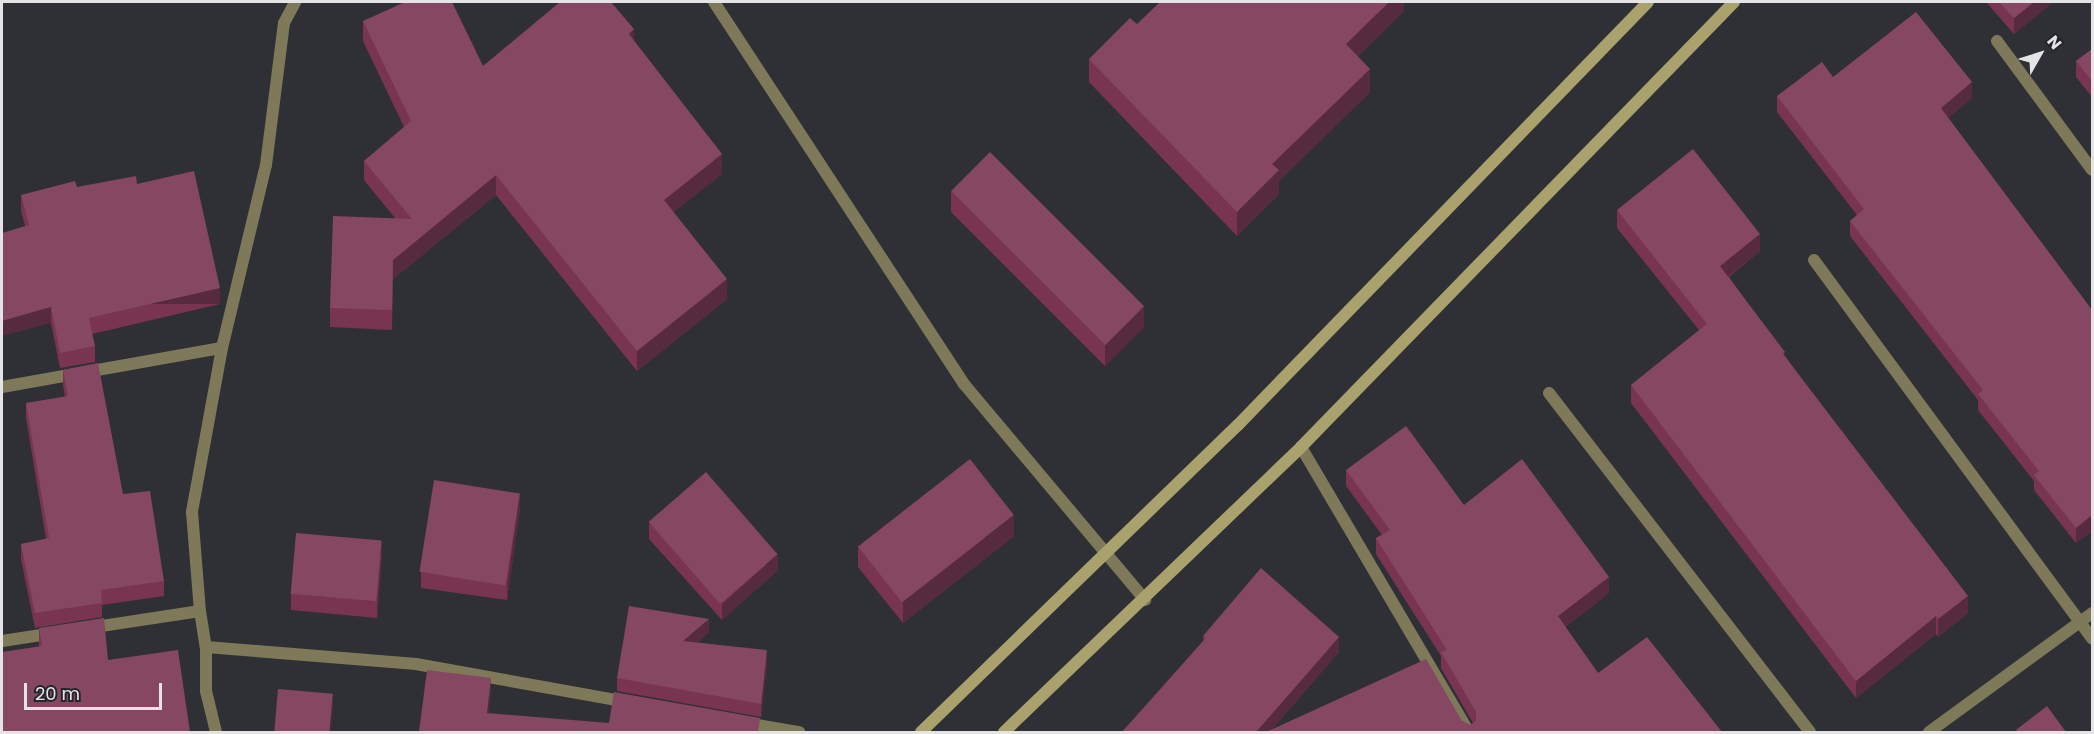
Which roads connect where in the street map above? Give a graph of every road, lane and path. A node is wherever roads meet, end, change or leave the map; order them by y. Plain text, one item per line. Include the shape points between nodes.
1 (295, 2) edge
2 (714, 2) edge
3 (1648, 2) edge
4 (1734, 2) edge
5 (1997, 41) dead end
6 (2092, 170) edge
7 (1814, 260) dead end
8 (222, 348) junction
9 (2, 387) edge
10 (1549, 393) dead end
11 (1301, 447) junction
12 (1104, 556) junction
13 (1145, 600) junction
14 (200, 611) junction
15 (2092, 613) edge
16 (2080, 622) junction
17 (2092, 639) edge
18 (2, 641) edge
19 (206, 646) junction
20 (636, 704) edge
21 (729, 720) edge
22 (216, 732) edge
23 (799, 732) edge
24 (921, 732) edge
25 (1004, 732) edge
26 (1469, 732) edge
27 (1810, 732) edge
28 (1929, 732) edge

1 - 8 street via 284,23 266,165
2 - 12 street via 964,384
3 - 12 main road via 1238,425
4 - 11 main road
5 - 6 street
7 - 16 street
8 - 9 street
8 - 14 street via 192,512
10 - 27 street
11 - 13 main road
11 - 26 street
12 - 13 street
12 - 24 main road
13 - 25 main road
14 - 18 street
14 - 19 street
15 - 16 street
16 - 17 street
16 - 28 street
19 - 20 street via 416,664
19 - 22 street via 206,691
21 - 23 street

